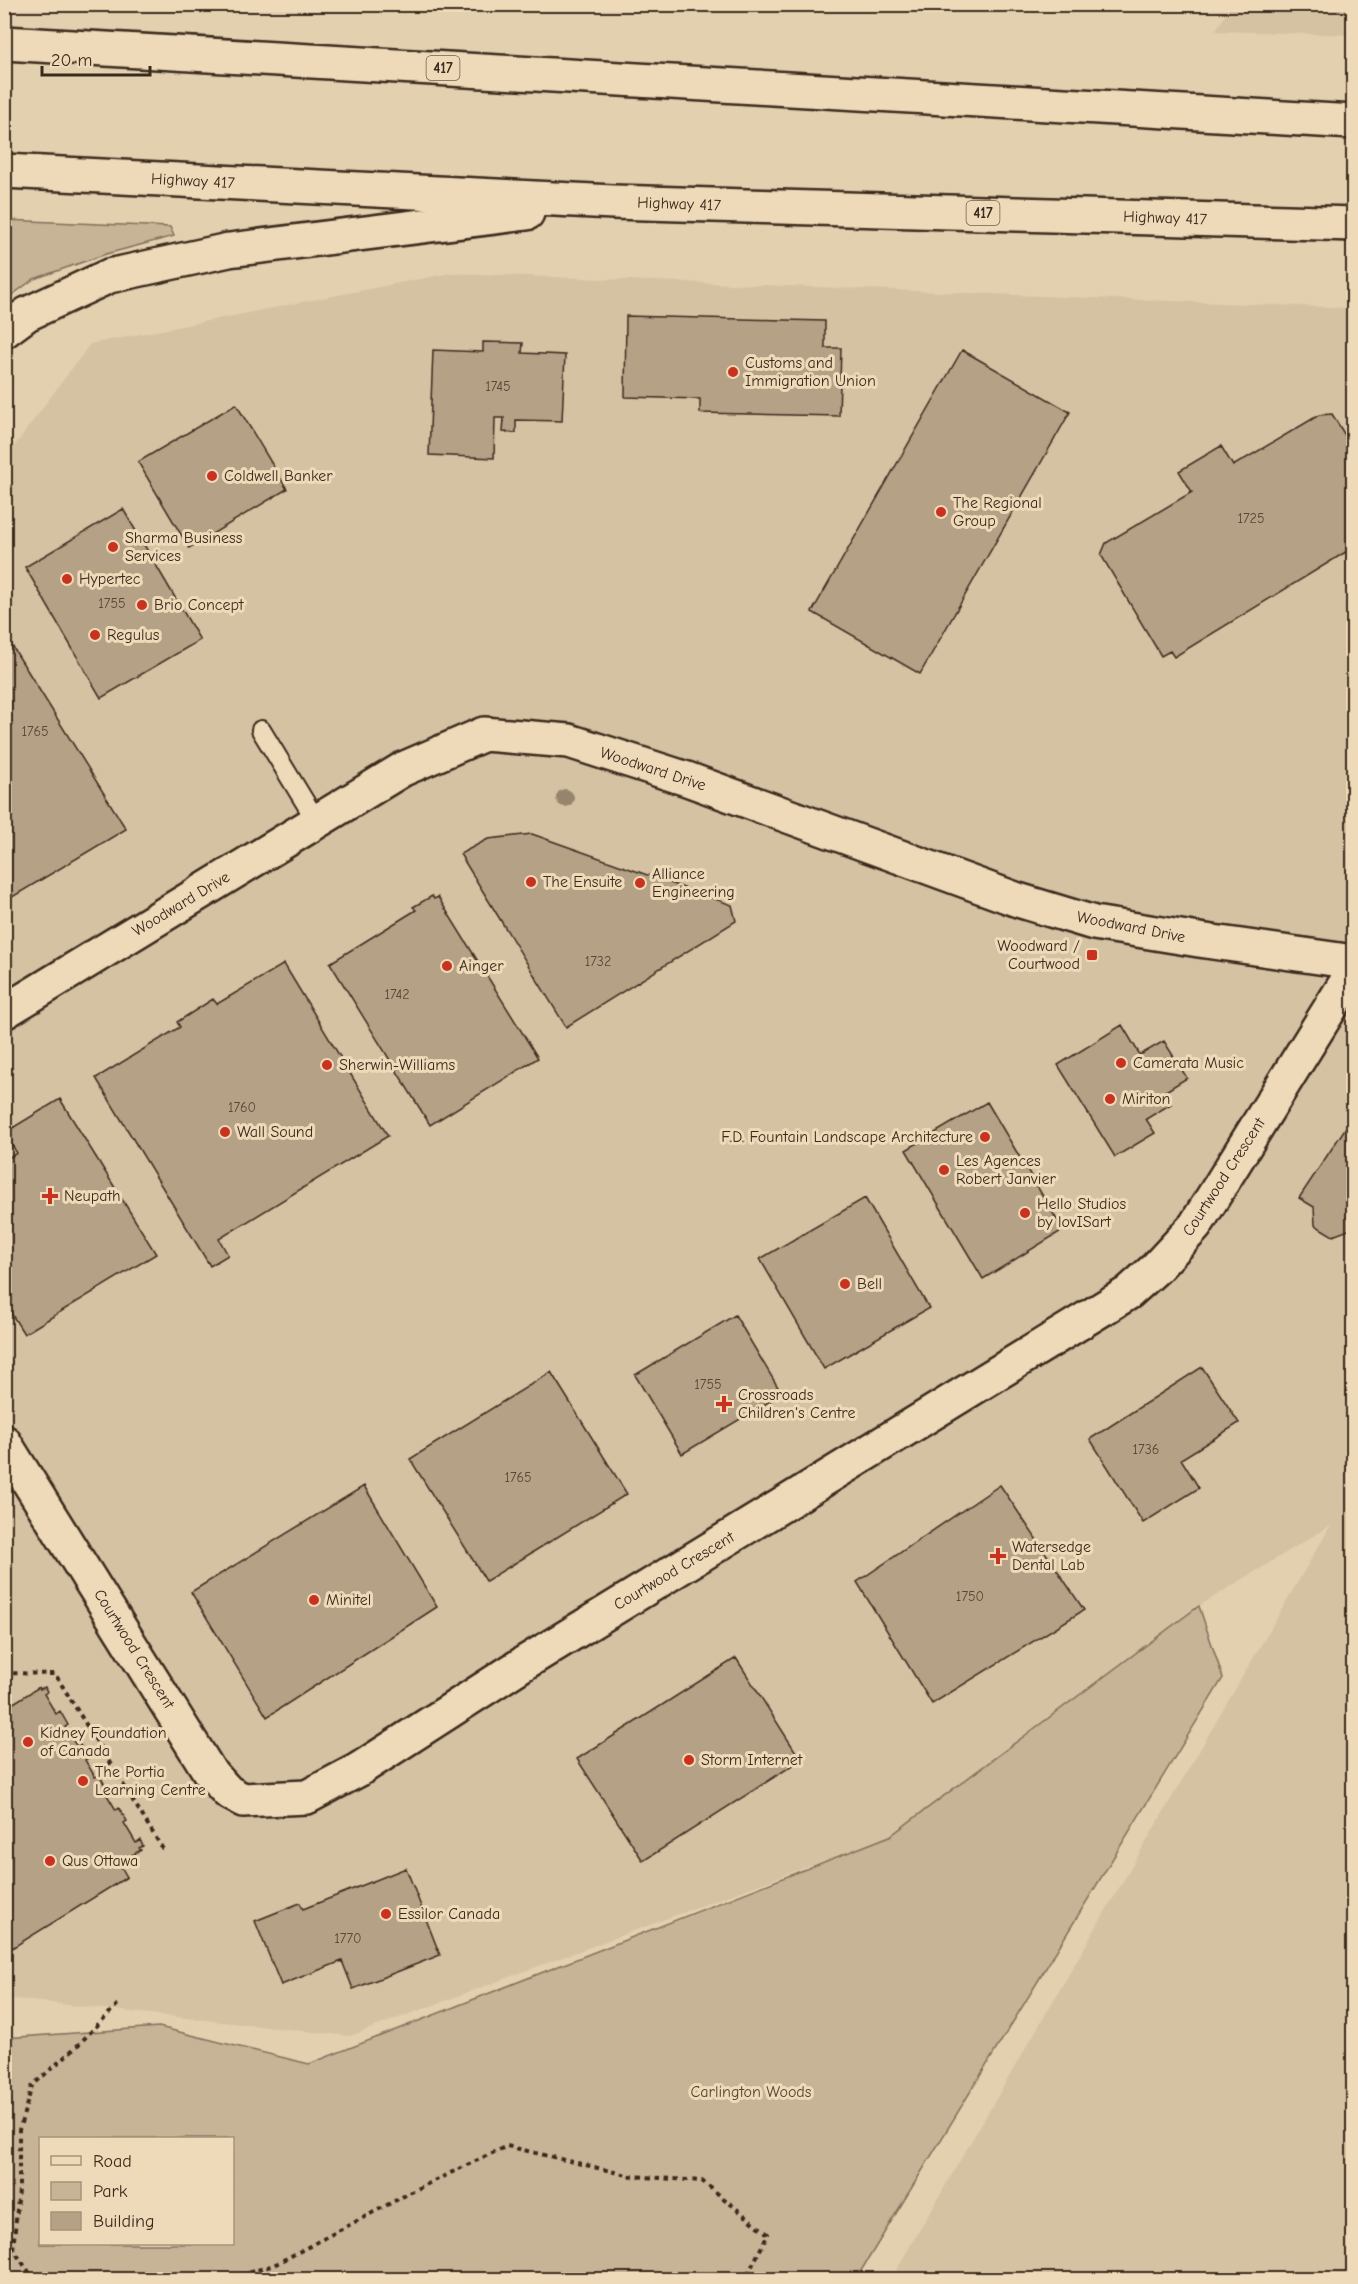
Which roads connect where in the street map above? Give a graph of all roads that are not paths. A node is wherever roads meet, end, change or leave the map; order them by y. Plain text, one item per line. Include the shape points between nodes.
1 (4, 43) edge
2 (1353, 122) edge
3 (4, 171) edge
4 (613, 202) junction
5 (1353, 224) edge
6 (4, 331) edge
7 (261, 730) dead end
8 (317, 822) junction
9 (1353, 962) edge
10 (1353, 970) edge
11 (4, 1012) edge
12 (4, 1442) edge

1 - 2 main road, 417
3 - 4 main road, Highway 417 / 417
4 - 5 main road, Highway 417 / 417
4 - 6 main road via 229,250 109,276 27,314
7 - 8 lane
8 - 9 main road, Woodward Drive via 403,769 484,734 569,741 687,779 1018,900 1094,923
8 - 11 main road, Woodward Drive
10 - 12 main road, Courtwood Crescent via 1195,1226 1128,1293 520,1665 358,1770 307,1797 243,1800 228,1792 210,1771

